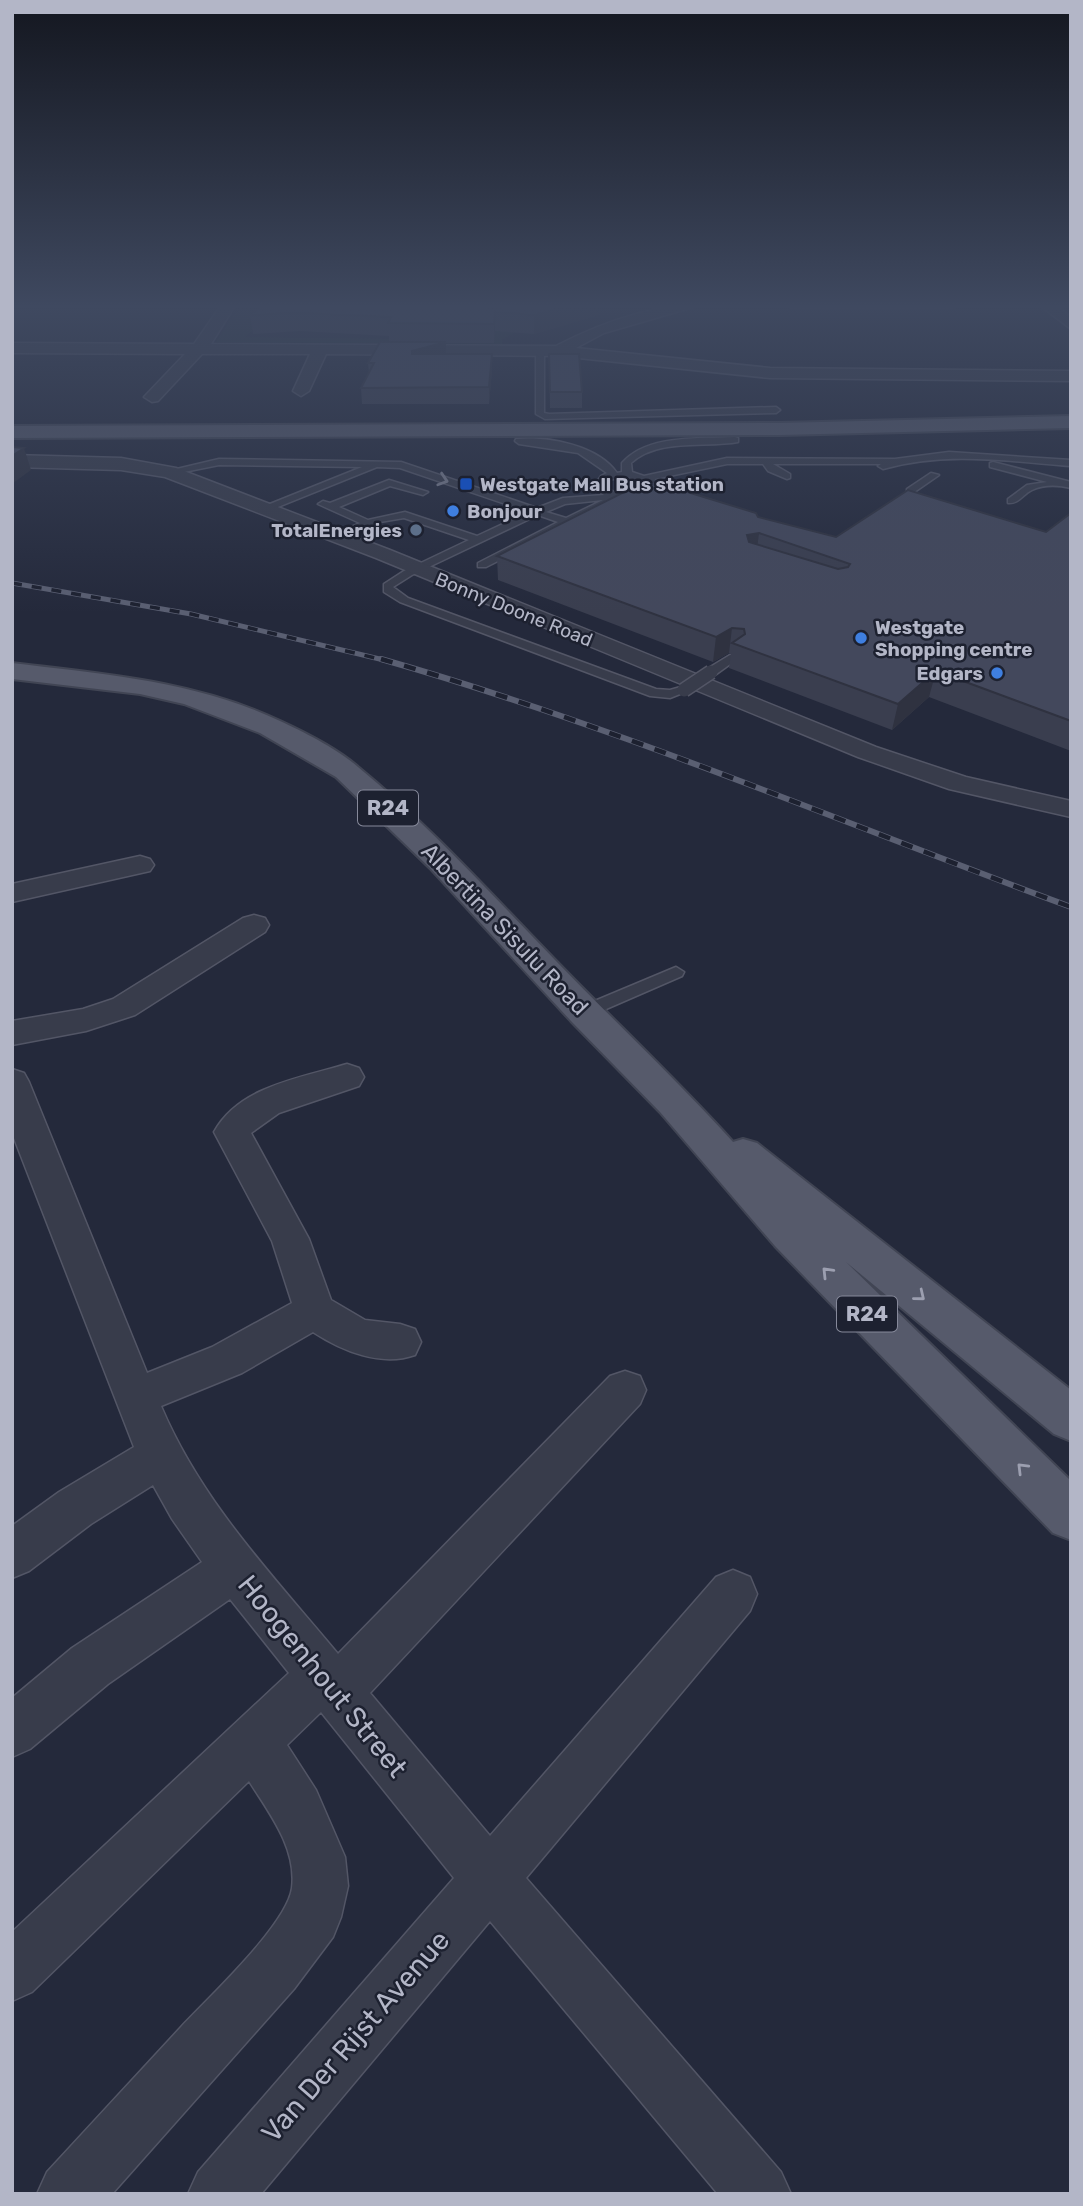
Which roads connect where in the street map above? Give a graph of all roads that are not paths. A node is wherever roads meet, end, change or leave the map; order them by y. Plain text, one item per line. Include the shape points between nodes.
1 (540, 407) edge
2 (776, 410) dead end
3 (1071, 422) edge
4 (12, 432) edge
5 (1071, 436) edge
6 (735, 440) junction
7 (519, 441) junction
8 (12, 445) edge
9 (939, 456) junction
10 (766, 460) junction
11 (12, 461) edge
12 (894, 461) junction
13 (1058, 462) junction
14 (1071, 463) edge
15 (378, 464) junction
16 (401, 465) junction
17 (699, 465) junction
18 (880, 468) dead end
19 (678, 469) junction
20 (452, 471) dead end
21 (169, 472) junction
22 (627, 474) junction
23 (719, 474) dead end
24 (787, 475) dead end
25 (934, 475) dead end
26 (612, 476) junction
27 (647, 478) junction
28 (599, 482) junction
29 (1067, 484) edge
30 (654, 488) junction
31 (910, 491) edge
32 (423, 492) dead end
33 (300, 495) junction
34 (626, 497) junction
35 (537, 498) dead end
36 (1011, 501) dead end
37 (330, 507) junction
38 (544, 507) junction
39 (263, 510) junction
40 (564, 521) junction
41 (368, 523) junction
42 (337, 537) junction
43 (478, 540) junction
44 (482, 565) dead end
45 (417, 569) junction
46 (734, 657) edge
47 (12, 671) edge
48 (1009, 792) junction
49 (1071, 799) edge
50 (1071, 809) edge
51 (140, 864) dead end
52 (12, 892) edge
53 (254, 925) dead end
54 (676, 972) dead end
55 (584, 1012) junction
56 (12, 1033) edge
57 (346, 1077) dead end
58 (674, 1102) junction
59 (17, 1111) edge
60 (315, 1311) junction
61 (400, 1342) dead end
62 (625, 1390) dead end
63 (136, 1398) junction
64 (1071, 1419) edge
65 (160, 1456) junction
66 (1071, 1516) edge
67 (12, 1555) edge
68 (234, 1568) junction
69 (733, 1594) dead end
70 (330, 1683) junction
71 (12, 1731) edge
72 (253, 1740) junction
73 (490, 1879) junction
74 (12, 1972) edge
75 (69, 2194) edge
76 (220, 2194) edge
77 (759, 2194) edge

1 - 2 lane via 540,414 548,417
3 - 4 main road via 780,429
5 - 6 main road
6 - 7 main road
6 - 22 lane via 669,445 637,453 626,461
7 - 8 main road
7 - 26 lane via 581,450 601,460
9 - 12 lane
9 - 13 lane
9 - 29 lane
10 - 12 lane
10 - 17 lane
10 - 24 lane via 771,469
11 - 21 street, Bonny Doone Road via 121,464
12 - 18 lane
13 - 14 lane
13 - 29 lane
15 - 16 lane
15 - 21 lane via 219,462
15 - 33 lane
16 - 20 lane via 427,464
16 -> 38 lane
17 - 19 lane
17 - 23 lane
19 - 27 lane
19 - 30 lane
21 - 39 street, Bonny Doone Road
22 - 26 lane
22 - 27 lane
25 - 31 lane
26 - 28 lane
27 - 30 lane
28 - 34 lane via 605,492
28 - 38 lane
29 - 36 lane via 1030,486
30 - 34 lane
32 - 37 lane via 389,483
33 - 37 lane
33 - 39 lane
34 - 38 lane via 563,501
34 - 40 lane
35 - 38 lane
37 - 41 lane
38 - 40 lane
38 - 43 lane
39 - 42 street, Bonny Doone Road
40 - 44 lane
41 - 42 lane
41 - 43 lane via 410,515
42 - 45 street, Bonny Doone Road
43 - 45 lane
45 - 46 lane, bridge via 388,586 391,593 654,694 684,690
45 - 48 street, Bonny Doone Road via 867,752 958,783
47 - 55 main road, Albertina Sisulu Road / R24 via 140,686 192,698 302,744 346,771 388,808
48 - 49 street, Bonny Doone Road
48 - 50 street, Bonny Doone Road
51 - 52 street
53 - 56 street via 124,1007 86,1020
54 - 55 lane
55 - 58 main road, Albertina Sisulu Road / R24
57 - 60 street via 272,1102 245,1116 232,1132 290,1239
58 -> 64 main road, Albertina Sisulu Road / R24
66 -> 58 main road, Albertina Sisulu Road / R24 via 790,1234
59 - 63 street, Hoogenhout Street
60 - 61 street via 369,1340
60 - 63 street via 227,1360
62 - 70 street
63 - 65 street, Hoogenhout Street
65 - 67 street via 75,1508
65 - 68 street, Hoogenhout Street
68 - 70 street, Hoogenhout Street
68 - 71 street via 90,1666
69 - 73 street, Van Der Rijst Avenue
70 - 72 street
70 - 73 street, Hoogenhout Street
72 - 74 street
72 - 75 street via 297,1809 318,1857 320,1886 313,1917 274,1969
73 - 76 street, Van Der Rijst Avenue
73 - 77 street, Hoogenhout Street

